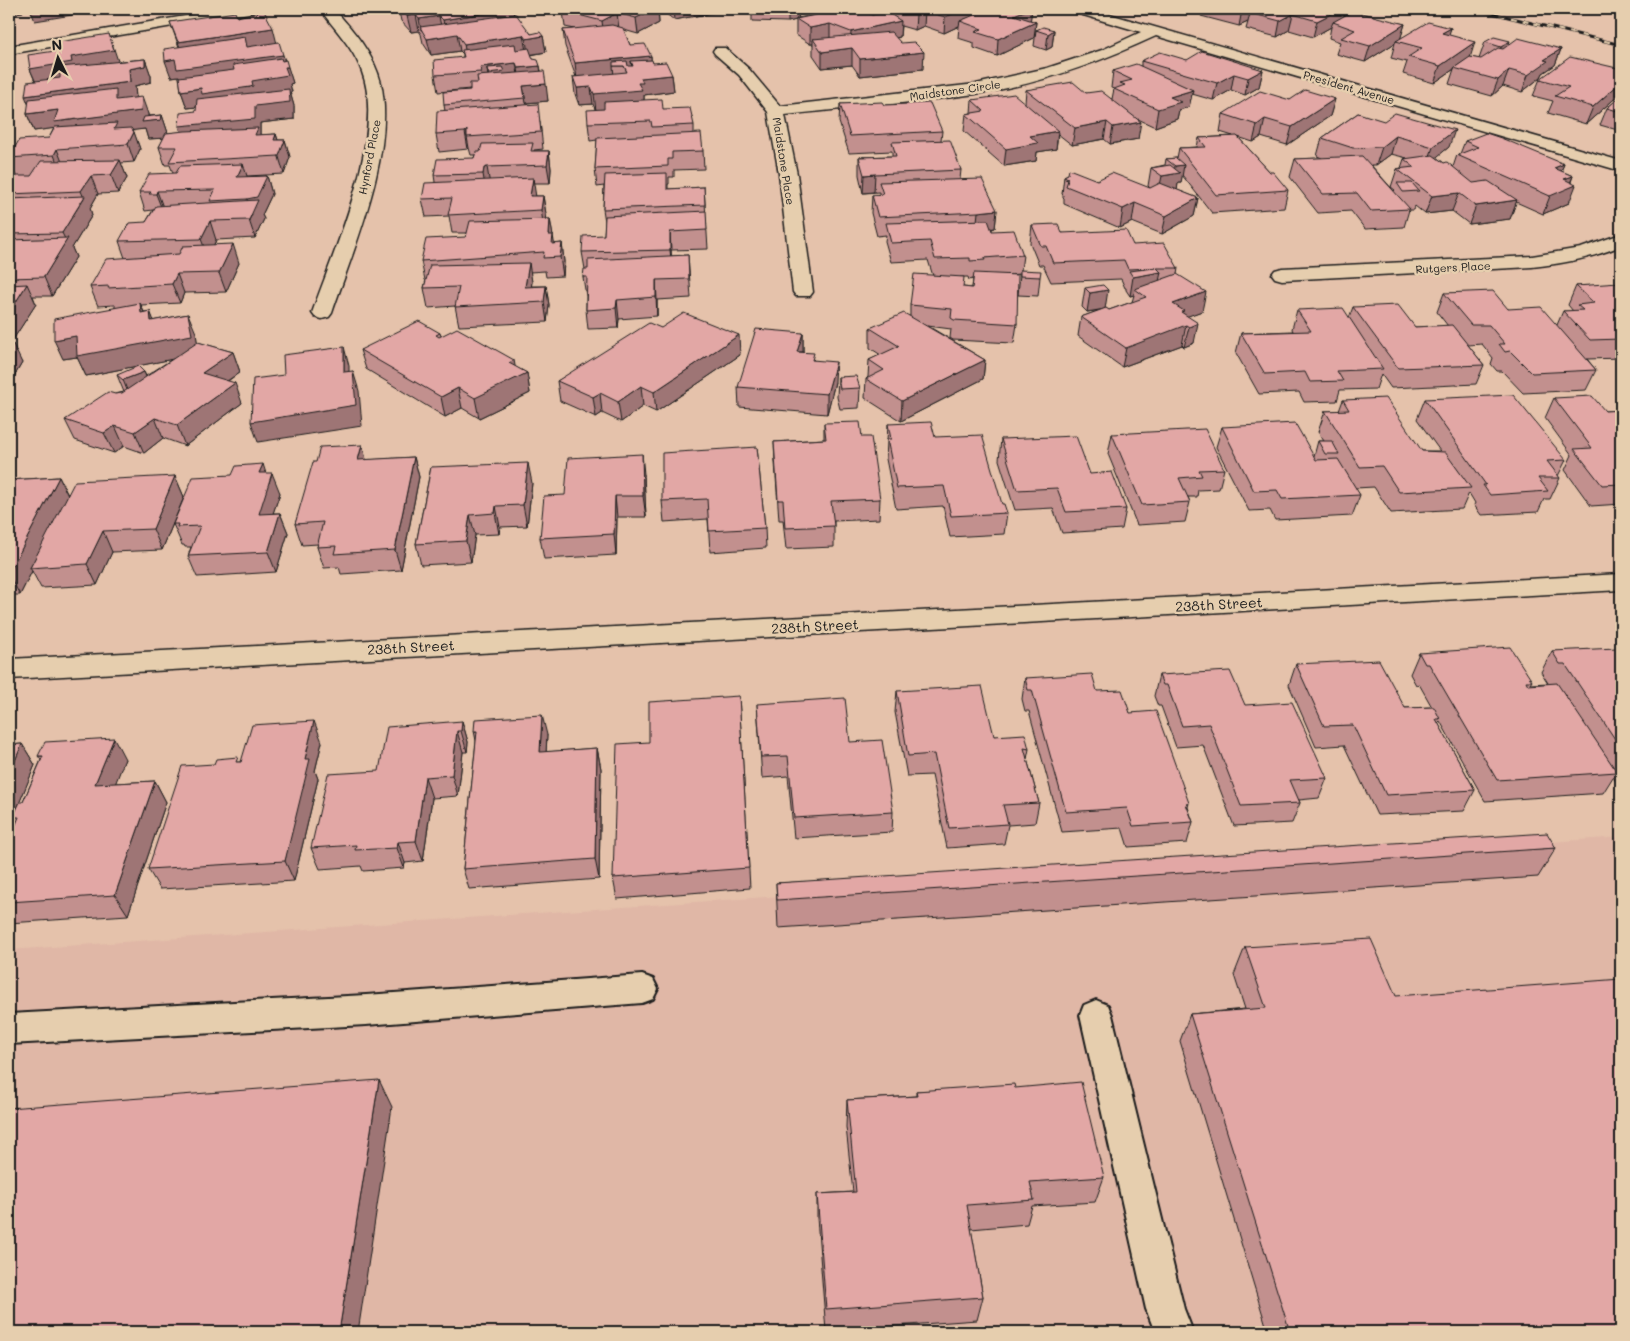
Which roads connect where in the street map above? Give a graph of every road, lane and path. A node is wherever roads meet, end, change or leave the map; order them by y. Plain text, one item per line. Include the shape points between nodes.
1 (249, 9) edge
2 (327, 9) edge
3 (1078, 9) edge
4 (1155, 31) junction
5 (9, 50) edge
6 (720, 51) dead end
7 (776, 111) junction
8 (1621, 166) edge
9 (1621, 240) edge
10 (1282, 274) dead end
11 (803, 292) dead end
12 (322, 313) dead end
13 (1621, 582) edge
14 (9, 669) edge
15 (642, 989) dead end
16 (1096, 1015) dead end
17 (9, 1029) edge
18 (1174, 1332) edge

1 - 5 street
2 - 12 street, Hynford Place via 362,54 373,83 377,114 366,183
3 - 4 street, President Avenue
4 - 7 street, Maidstone Circle via 1107,53 1052,72 976,89
4 - 8 street, President Avenue
6 - 7 street, Maidstone Place via 744,72
7 - 11 street, Maidstone Place via 788,174
9 - 10 street, Rutgers Place via 1576,255 1523,263
13 - 14 street, 238th Street
15 - 17 lane via 366,1010
16 - 18 lane via 1165,1309

